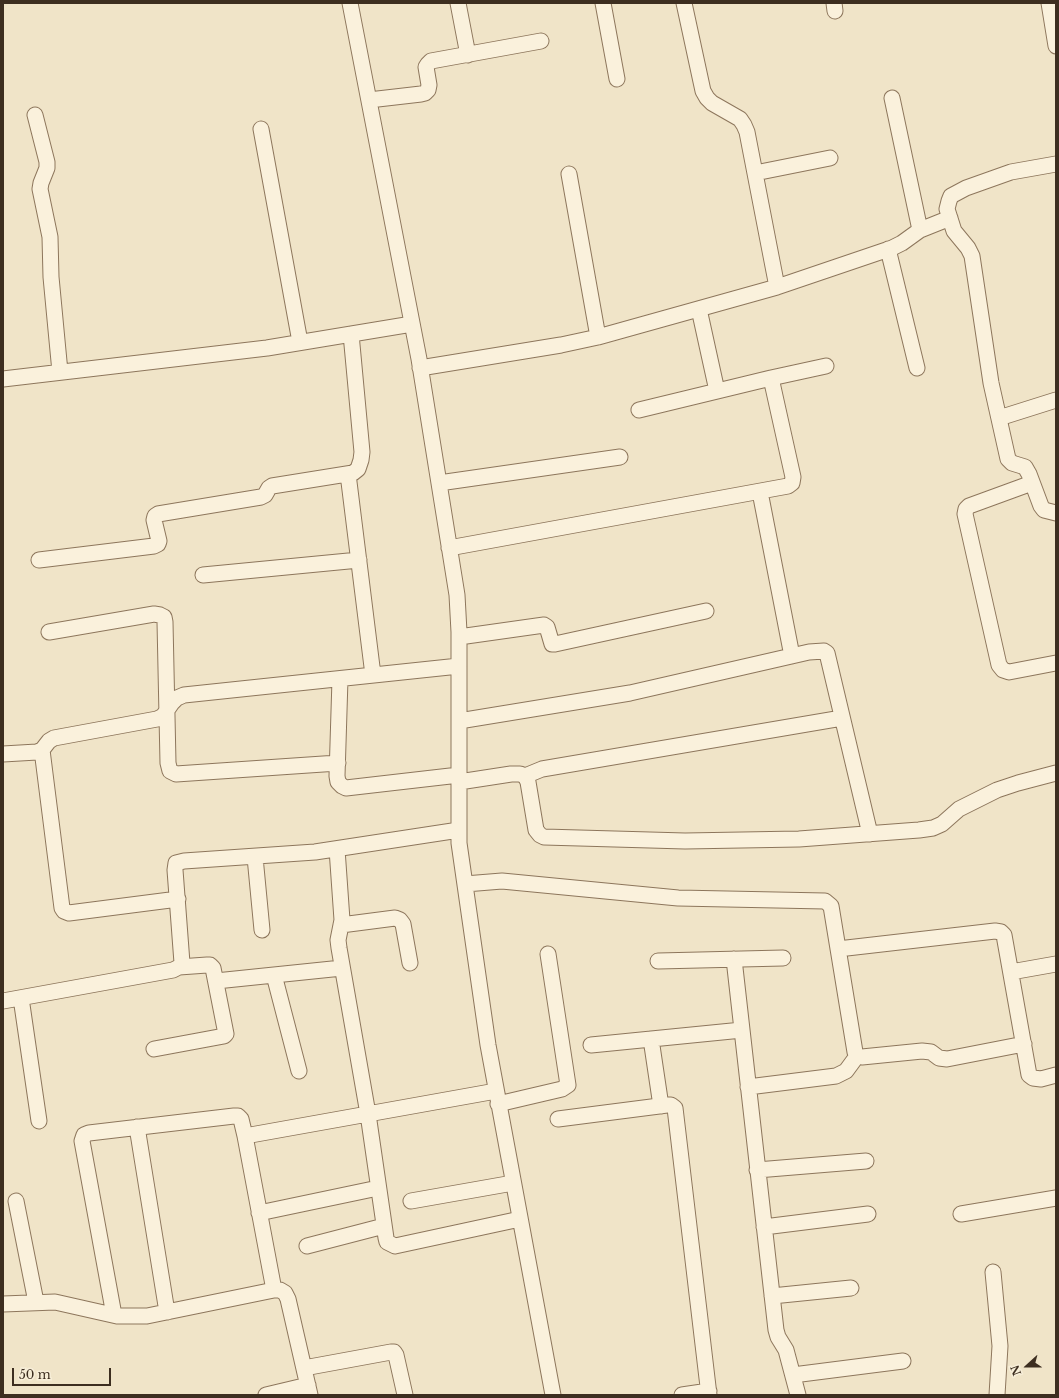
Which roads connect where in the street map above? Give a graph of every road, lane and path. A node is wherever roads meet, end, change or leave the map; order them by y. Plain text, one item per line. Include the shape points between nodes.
1 (350, 3) edge
2 (458, 3) edge
3 (603, 3) edge
4 (684, 3) edge
5 (1049, 3) edge
6 (541, 41) dead end
7 (1056, 46) edge
8 (468, 55) junction
9 (617, 79) dead end
10 (892, 98) dead end
11 (369, 100) junction
12 (35, 115) dead end
13 (261, 129) dead end
14 (830, 158) dead end
15 (1056, 164) edge
16 (755, 173) junction
17 (569, 174) dead end
18 (950, 218) junction
19 (920, 230) junction
20 (888, 249) junction
21 (777, 287) junction
22 (699, 309) junction
23 (412, 324) junction
24 (351, 334) junction
25 (598, 337) junction
26 (300, 342) junction
27 (826, 366) dead end
28 (420, 368) junction
29 (917, 368) dead end
30 (60, 372) junction
31 (770, 378) junction
32 (3, 379) edge
33 (717, 391) junction
34 (1056, 400) edge
35 (640, 410) dead end
36 (999, 418) junction
37 (620, 457) dead end
38 (348, 474) junction
39 (439, 483) junction
40 (1032, 483) junction
41 (760, 492) junction
42 (1056, 513) edge
43 (450, 548) junction
44 (39, 560) dead end
45 (359, 560) junction
46 (203, 575) dead end
47 (706, 611) dead end
48 (48, 632) dead end
49 (459, 637) junction
50 (792, 656) junction
51 (1056, 663) edge
52 (459, 666) junction
53 (373, 675) junction
54 (340, 679) junction
55 (167, 712) junction
56 (842, 718) junction
57 (459, 721) junction
58 (42, 750) junction
59 (3, 754) edge
60 (338, 763) junction
61 (1056, 773) edge
62 (525, 776) junction
63 (459, 779) junction
64 (459, 830) junction
65 (870, 834) junction
66 (337, 849) junction
67 (255, 857) junction
68 (465, 884) junction
69 (178, 899) junction
70 (341, 925) junction
71 (262, 930) dead end
72 (838, 949) junction
73 (548, 954) dead end
74 (783, 958) dead end
75 (734, 959) junction
76 (658, 961) dead end
77 (410, 963) dead end
78 (1056, 964) edge
79 (179, 967) junction
80 (342, 968) junction
81 (1010, 972) junction
82 (274, 975) junction
83 (216, 981) junction
84 (21, 998) junction
85 (3, 1001) edge
86 (742, 1030) junction
87 (651, 1039) junction
88 (1024, 1044) junction
89 (591, 1045) dead end
90 (154, 1049) dead end
91 (857, 1056) junction
92 (299, 1071) dead end
93 (1056, 1075) edge
94 (748, 1087) junction
95 (497, 1097) junction
96 (661, 1106) junction
97 (368, 1114) junction
98 (558, 1120) dead end
99 (39, 1121) dead end
100 (137, 1127) junction
101 (245, 1136) junction
102 (866, 1161) dead end
103 (757, 1170) junction
104 (513, 1183) junction
105 (378, 1188) junction
106 (1056, 1198) edge
107 (16, 1201) dead end
108 (411, 1201) dead end
109 (259, 1213) junction
110 (868, 1214) dead end
111 (961, 1214) dead end
112 (520, 1219) junction
113 (384, 1226) junction
114 (764, 1227) junction
115 (307, 1246) dead end
116 (993, 1272) dead end
117 (851, 1288) dead end
118 (274, 1290) junction
119 (772, 1296) junction
120 (36, 1302) junction
121 (3, 1304) edge
122 (167, 1312) junction
123 (114, 1315) junction
124 (903, 1361) dead end
125 (304, 1368) junction
126 (793, 1375) junction
127 (309, 1390) edge
128 (709, 1393) edge
129 (266, 1395) edge
130 (405, 1395) edge
131 (553, 1395) edge
132 (682, 1395) edge
133 (798, 1395) edge
134 (997, 1395) edge

1 - 11 street
2 - 8 street
3 - 9 street
4 - 16 street via 703,91 712,103 744,125
5 - 7 street
6 - 8 street
8 - 11 street via 431,61 426,67 428,90 422,94
10 - 19 street
11 - 23 street
12 - 30 street via 48,162 40,189 50,237
13 - 26 street
14 - 16 street
15 - 18 street via 1012,172 966,188 951,196 947,209
16 - 21 street
17 - 25 street
18 - 19 street
18 - 36 street via 954,231 972,256 991,383
19 - 20 street
20 - 21 street
20 - 29 street
21 - 22 street
22 - 25 street
22 - 33 street
23 - 24 street
23 - 28 street
24 - 26 street
24 - 38 street via 362,460 358,469
25 - 28 street
26 - 30 street
27 - 31 street
28 - 39 street
30 - 32 street
31 - 33 street
31 - 41 street via 793,477 792,483 788,486
33 - 35 street
34 - 36 street
36 - 40 street via 1008,458 1012,463 1025,467
37 - 39 street
38 - 44 street via 272,486 261,498 158,514 154,520 159,540 154,546
38 - 45 street
39 - 43 street
40 - 42 street via 1044,510
40 - 51 street via 969,506 965,514 999,664 1003,670 1009,672
41 - 43 street
41 - 50 street
43 - 49 street via 457,595
45 - 46 street
45 - 53 street
47 - 49 street via 555,644 552,644 544,625
48 - 55 street via 154,614 164,617
49 - 52 street
50 - 56 street via 818,651 827,653
50 - 57 street via 630,693
52 - 53 street
52 - 57 street
53 - 54 street
54 - 55 street via 184,695 172,703
54 - 60 street
55 - 58 street via 157,719 54,738
55 - 60 street via 168,763 170,771 176,774
56 - 62 street via 542,769
56 - 65 street
57 - 63 street
58 - 59 street
58 - 69 street via 64,911 69,913
60 - 63 street via 338,782 346,788
61 - 65 street via 997,790 958,809 942,824 933,828
62 - 63 street via 511,774
62 - 65 street via 536,830 544,837 686,841 799,839
63 - 64 street
64 - 66 street
64 - 68 street
66 - 67 street
66 - 70 street
67 - 69 street via 176,863
67 - 71 street
68 - 72 street via 502,881 678,898 825,901 831,906
68 - 95 street
69 - 79 street via 182,963
70 - 77 street via 395,918 400,920 403,924
70 - 80 street via 338,940
72 - 81 street via 995,931 1004,935
72 - 91 street
73 - 95 street via 568,1085 562,1089
74 - 75 street
75 - 76 street
75 - 86 street
78 - 81 street
79 - 83 street via 210,965
79 - 84 street
80 - 82 street
80 - 97 street
81 - 88 street
82 - 83 street
82 - 92 street
83 - 90 street via 226,1034
84 - 85 street
84 - 99 street
86 - 87 street
86 - 94 street
87 - 89 street
87 - 96 street
88 - 91 street via 948,1059 922,1051
88 - 93 street via 1029,1074 1033,1078 1041,1079
91 - 94 street via 846,1071 836,1076
94 - 103 street
95 - 97 street
95 - 104 street
96 - 98 street
96 - 128 street via 671,1105 674,1108
97 - 101 street
97 - 105 street
100 - 101 street via 238,1116
100 - 122 street
100 - 123 street via 89,1133 84,1135 82,1141
101 - 109 street
102 - 103 street
103 - 114 street
104 - 108 street
104 - 112 street
105 - 109 street
105 - 113 street
106 - 111 street
107 - 120 street
109 - 118 street
110 - 114 street
112 - 113 street via 395,1246 387,1242
112 - 131 street
113 - 115 street
114 - 119 street
116 - 134 street via 1000,1346
117 - 119 street
118 - 122 street
118 - 125 street via 285,1293 288,1299
119 - 126 street via 776,1330 786,1350
120 - 121 street
120 - 123 street via 55,1302
122 - 123 street via 147,1316
124 - 126 street
125 - 127 street
125 - 130 street via 394,1352
126 - 133 street
127 - 129 street
128 - 132 street

